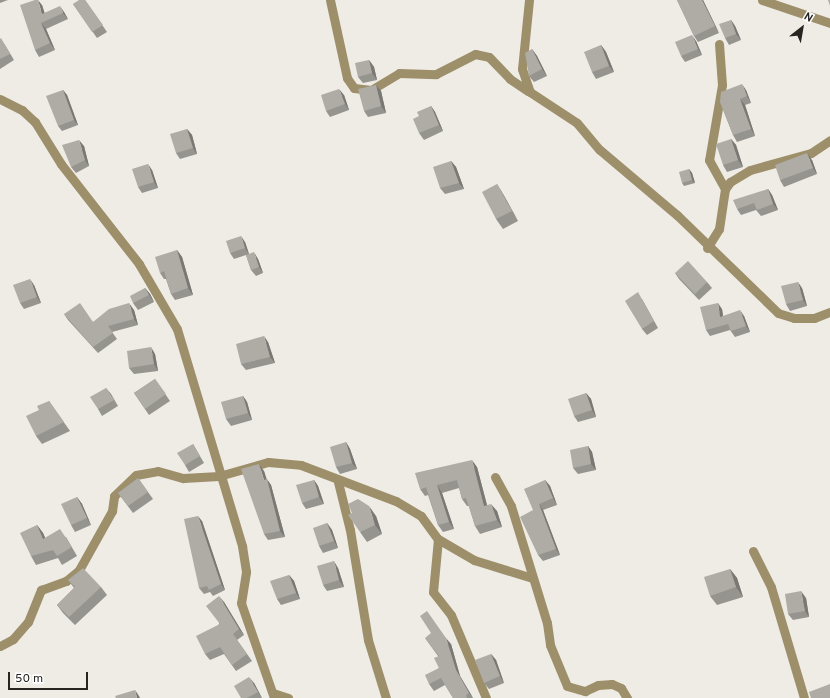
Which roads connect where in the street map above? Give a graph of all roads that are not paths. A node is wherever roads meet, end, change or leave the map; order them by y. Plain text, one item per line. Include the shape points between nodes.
1 (330, 0) edge
2 (529, 0) edge
3 (762, 0) edge
4 (830, 23) edge
5 (719, 44) dead end
6 (530, 92) junction
7 (0, 99) edge
8 (830, 140) edge
9 (725, 189) junction
10 (707, 248) junction
11 (830, 312) edge
12 (219, 476) junction
13 (495, 477) dead end
14 (338, 482) junction
15 (438, 539) junction
16 (753, 551) dead end
17 (532, 578) junction
18 (0, 646) edge
19 (273, 695) edge
20 (288, 698) edge
21 (386, 698) edge
22 (486, 698) edge
23 (627, 698) edge
24 (804, 698) edge

1 - 6 street via 348,78 354,88 371,90 399,73 436,74 475,54 489,57 510,79
2 - 6 street via 522,69
3 - 4 street
5 - 9 street via 722,85 709,160
6 - 10 street via 577,123 600,150 677,215
7 - 12 street via 22,110 35,122 61,164 139,264 177,329
8 - 9 street via 797,158 750,170
9 - 10 street via 719,229
10 - 11 street via 778,313 814,318
12 - 14 street via 268,462 301,465
12 - 18 street via 183,478 158,471 136,475 114,496 112,511 78,570 66,581 41,590 28,622 13,639
12 - 19 street via 245,560 242,608
13 - 17 street via 511,506
14 - 15 street via 396,501 421,516
14 - 21 street via 350,530 368,640
15 - 17 street via 474,560
15 - 22 street via 433,592 451,615
16 - 24 street via 771,586
17 - 23 street via 550,645 568,686 586,691 598,685 612,684 621,688
19 - 20 street

